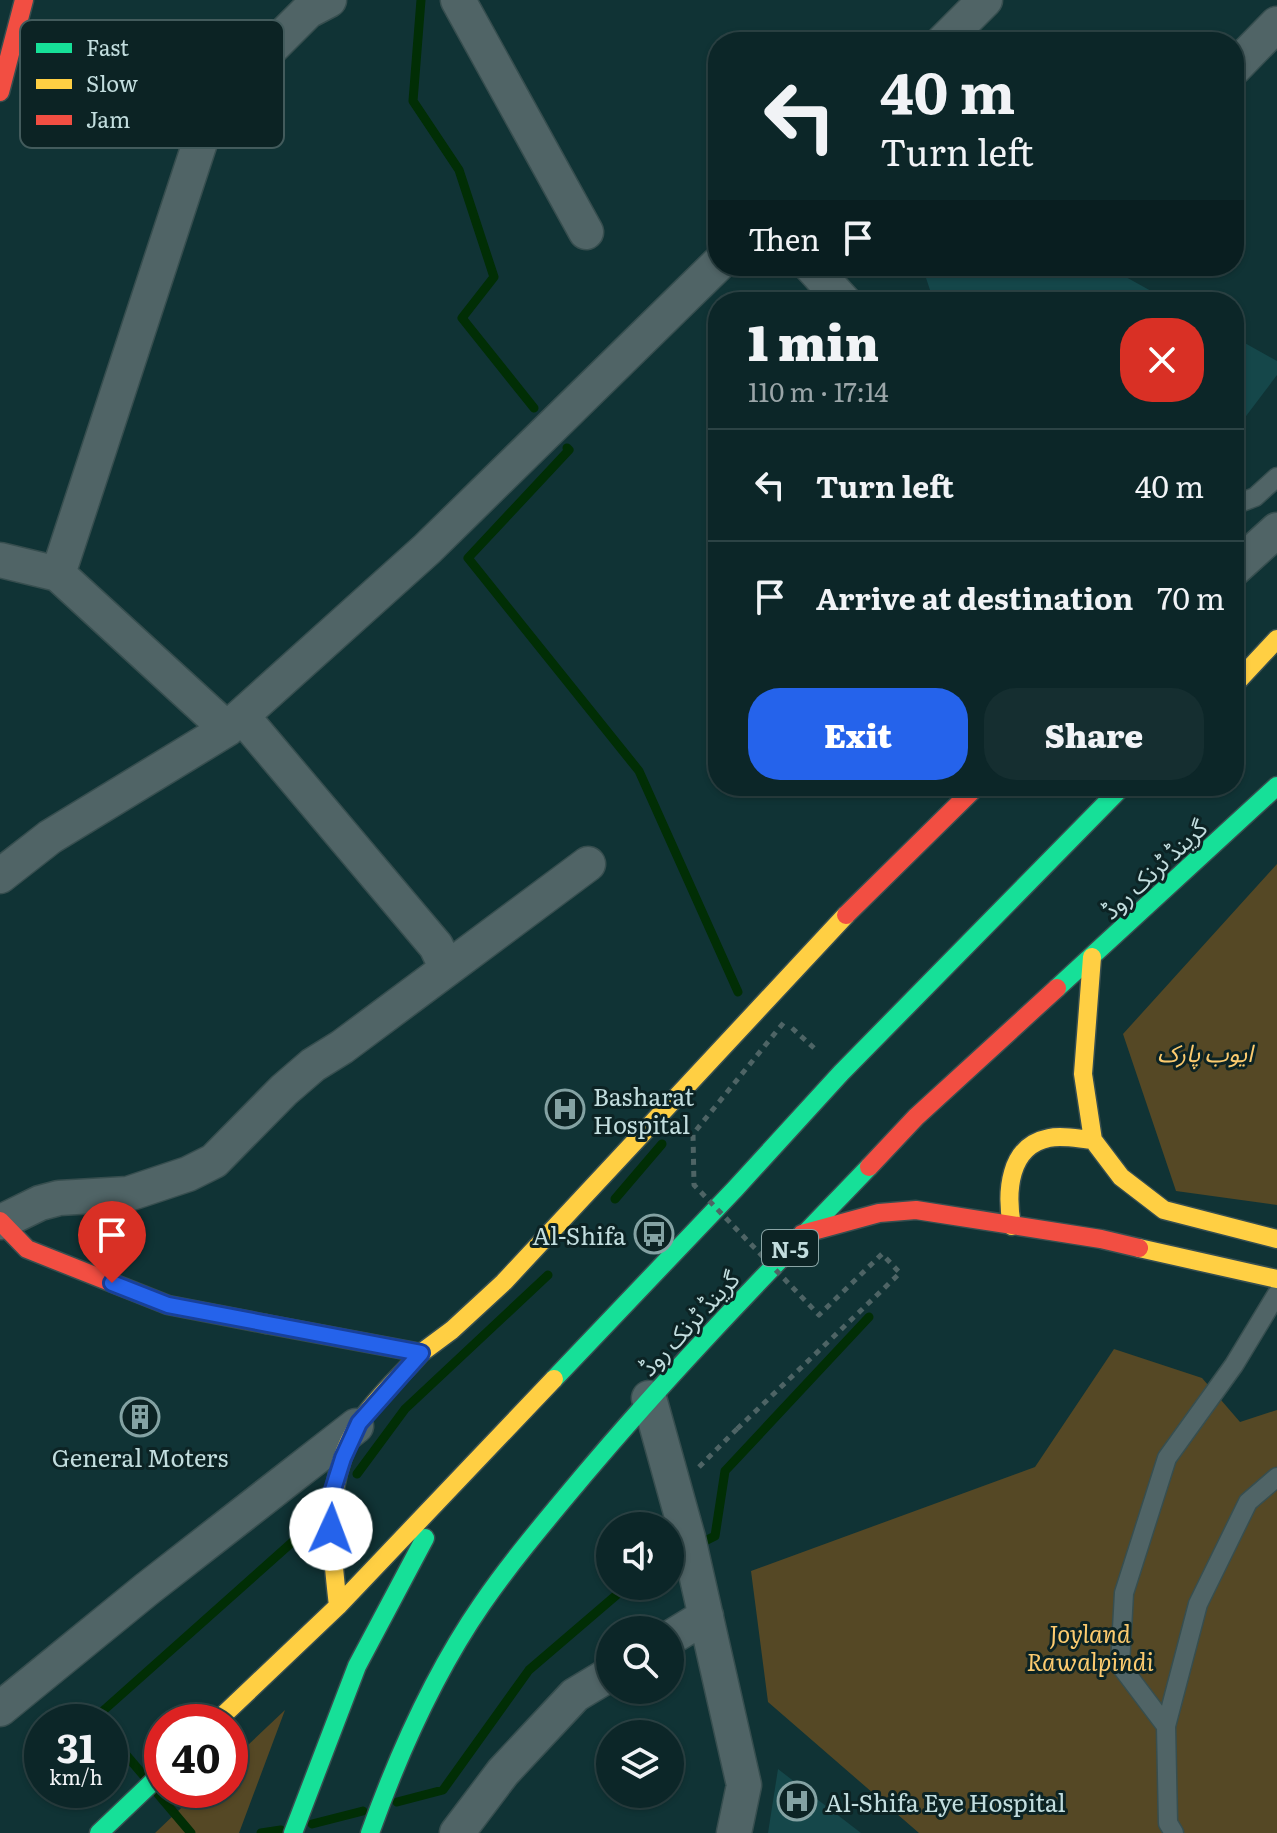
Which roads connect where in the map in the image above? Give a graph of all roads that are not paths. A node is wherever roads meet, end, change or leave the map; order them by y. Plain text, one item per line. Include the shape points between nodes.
1 (24, 0) edge
2 (329, 0) edge
3 (458, 0) edge
4 (985, 0) edge
5 (1277, 24) edge
6 (953, 32) edge
7 (284, 35) edge
8 (1244, 58) edge
9 (0, 92) edge
10 (198, 148) edge
11 (586, 232) dead end
12 (708, 274) edge
13 (820, 276) edge
14 (835, 292) edge
15 (1277, 477) edge
16 (1244, 501) edge
17 (1277, 530) edge
18 (0, 560) edge
19 (1244, 560) edge
20 (58, 574) junction
21 (1277, 639) edge
22 (1244, 674) edge
23 (234, 722) junction
24 (1277, 786) edge
25 (967, 796) edge
26 (1110, 796) edge
27 (588, 864) dead end
28 (0, 876) edge
29 (1092, 957) junction
30 (447, 969) junction
31 (1093, 1140) junction
32 (1, 1221) edge
33 (1012, 1226) junction
34 (802, 1234) junction
35 (1277, 1239) edge
36 (1277, 1279) edge
37 (1277, 1294) edge
38 (421, 1353) junction
39 (649, 1398) junction
40 (359, 1423) junction
41 (1277, 1477) edge
42 (453, 1487) junction
43 (338, 1606) junction
44 (706, 1616) junction
45 (684, 1629) edge
46 (596, 1682) edge
47 (235, 1704) edge
48 (0, 1709) edge
49 (1166, 1726) junction
50 (144, 1790) edge
51 (99, 1833) edge
52 (293, 1833) edge
53 (370, 1833) edge
54 (457, 1833) edge
55 (734, 1833) edge
56 (1174, 1833) edge

1 - 9 main road
2 - 7 street via 308,11
3 - 11 street
4 - 6 street
5 - 8 street
10 - 20 street
12 - 23 street via 427,549
13 - 14 street
15 - 16 lane
17 - 19 street
18 - 20 street
20 - 23 street
21 - 22 main road
23 - 28 street via 50,837
23 - 30 street via 436,946
24 - 29 main road, گرینڈ ٹرنک روڈ / N-5
25 - 38 main road via 841,920 504,1282
26 - 42 main road via 841,1073
27 - 30 street
29 - 31 main road via 1083,1074
29 - 34 main road, گرینڈ ٹرنک روڈ / N-5 via 916,1117
30 - 32 street via 313,1065 214,1161 128,1194 59,1198
31 - 33 main road via 1051,1138 1023,1154 1008,1193
31 - 35 main road via 1121,1177 1164,1210
32 - 38 main road via 27,1249 168,1305
33 - 34 main road via 916,1210 879,1213
33 - 36 main road via 1101,1239
34 - 39 main road, گرینڈ ٹرنک روڈ / N-5
37 - 49 lane via 1167,1458 1124,1593 1120,1665
38 - 40 main road
39 - 44 street
39 - 53 main road, گرینڈ ٹرنک روڈ / N-5 via 481,1605 426,1701
40 - 43 main road via 330,1499
40 - 48 street
41 - 49 lane via 1248,1502 1198,1604
42 - 43 main road
42 - 52 main road via 357,1666
43 - 47 main road
44 - 45 street
44 - 55 street via 744,1785
46 - 54 street via 575,1695 503,1772
49 - 56 lane via 1168,1823
50 - 51 main road

